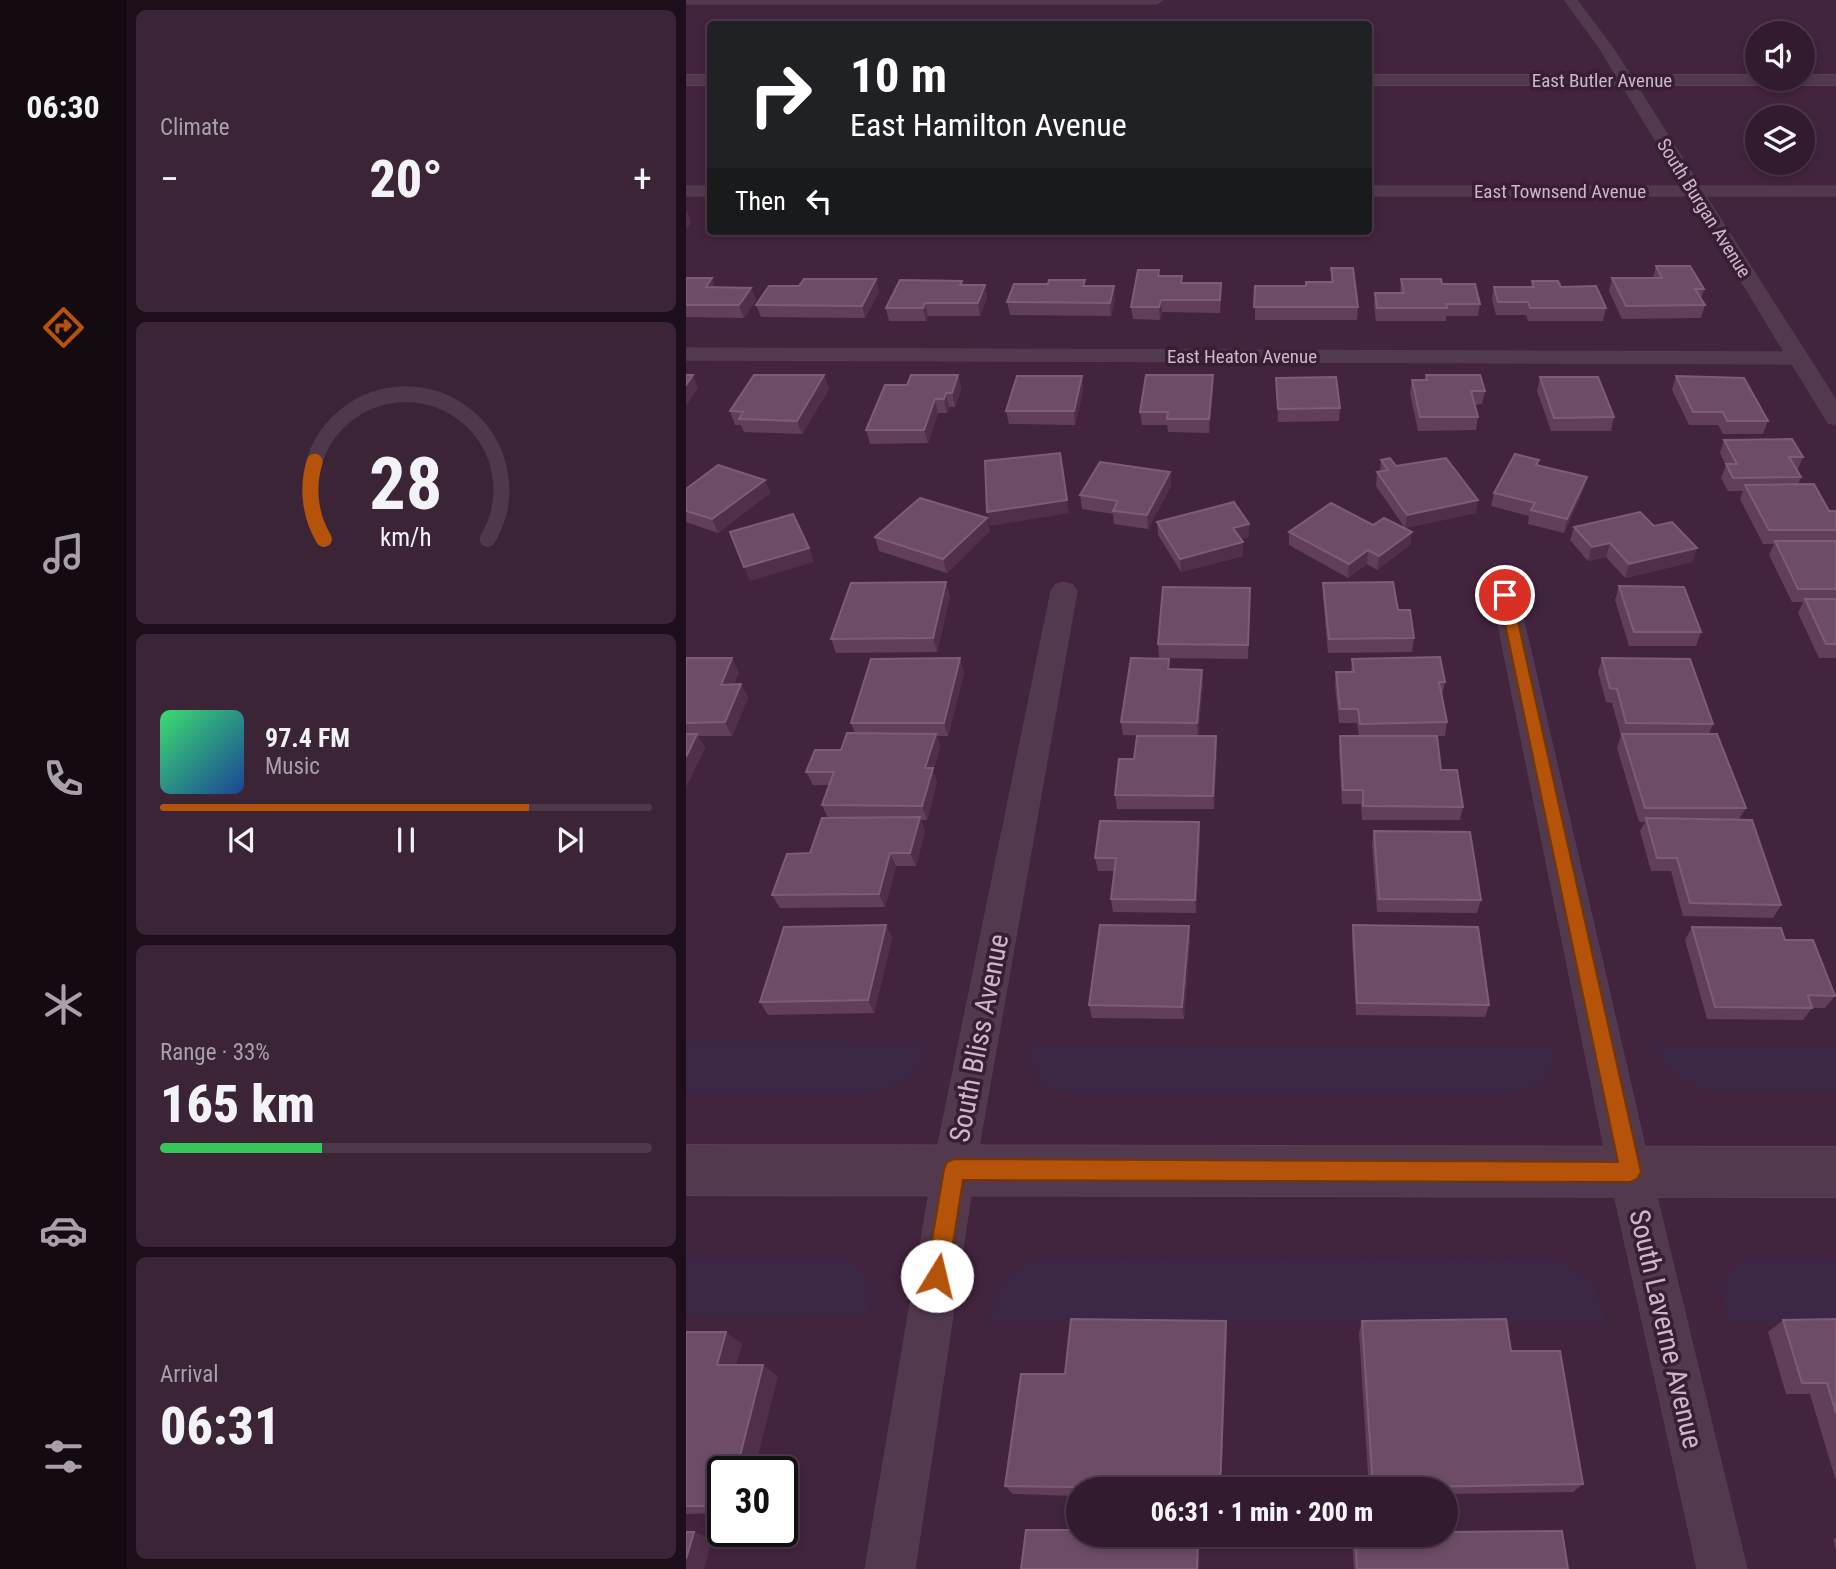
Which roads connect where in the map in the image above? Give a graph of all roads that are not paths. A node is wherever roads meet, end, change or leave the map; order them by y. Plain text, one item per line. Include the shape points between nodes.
1 (686, 0) edge
2 (1157, 0) edge
3 (1570, 0) edge
4 (686, 80) edge
5 (707, 80) edge
6 (1372, 80) edge
7 (1623, 80) junction
8 (1836, 80) edge
9 (686, 191) edge
10 (707, 191) edge
11 (1372, 191) edge
12 (1693, 191) junction
13 (1836, 191) edge
14 (686, 354) edge
15 (1798, 358) junction
16 (1836, 418) edge
17 (1064, 591) dead end
18 (1505, 595) dead end
19 (954, 1169) junction
20 (686, 1170) edge
21 (1630, 1172) junction
22 (1836, 1172) edge
23 (890, 1569) edge
24 (1722, 1569) edge

1 - 2 street
3 - 7 street, South Burgan Avenue via 1606,48
4 - 5 street
6 - 7 street, East Butler Avenue
7 - 8 street, East Butler Avenue
7 - 12 street, South Burgan Avenue
9 - 10 street
11 - 12 street, East Townsend Avenue
12 - 13 street, East Townsend Avenue
12 - 15 street, South Burgan Avenue
14 - 15 street, East Heaton Avenue
15 - 16 street, South Burgan Avenue
17 - 19 street, South Bliss Avenue
18 - 21 street, South Laverne Avenue
19 - 20 street
19 - 21 street
19 - 23 street, South Bliss Avenue
21 - 22 street
21 - 24 street, South Laverne Avenue

